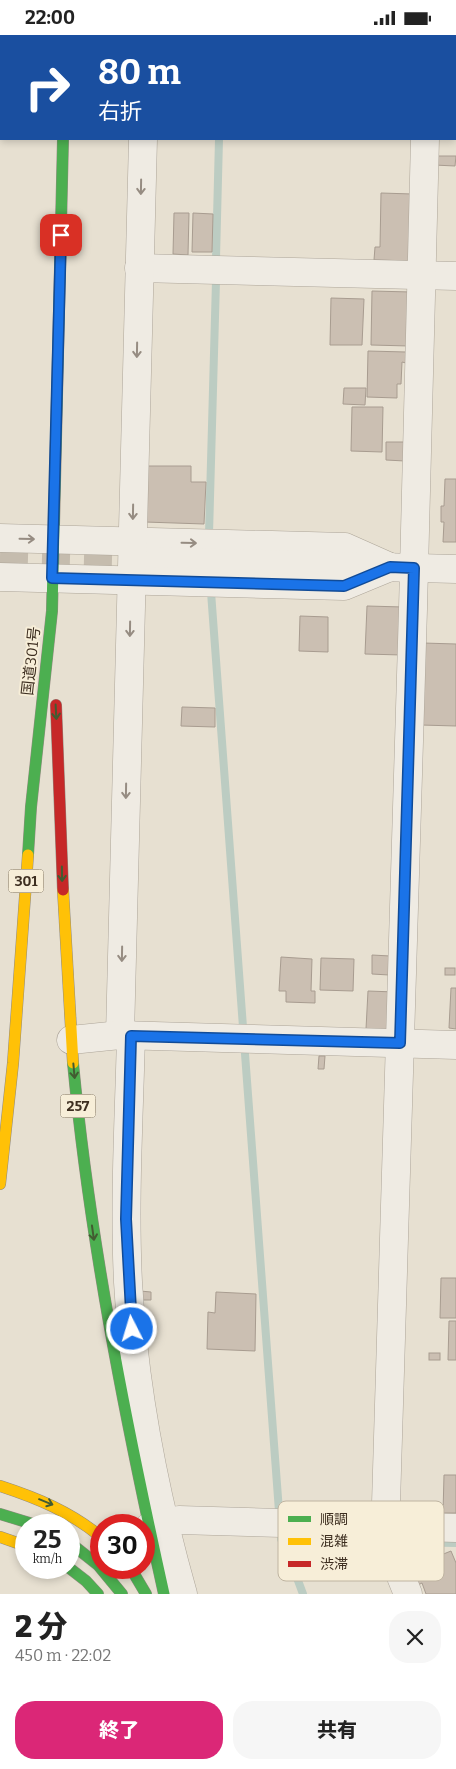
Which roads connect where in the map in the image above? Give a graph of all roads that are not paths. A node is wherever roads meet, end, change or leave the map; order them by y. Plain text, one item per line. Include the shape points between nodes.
1 (64, 140) edge
2 (142, 140) edge
3 (425, 140) edge
4 (139, 268) junction
5 (421, 275) junction
6 (456, 276) edge
7 (0, 538) edge
8 (53, 539) junction
9 (135, 561) junction
10 (402, 568) junction
11 (456, 569) edge
12 (0, 577) edge
13 (52, 578) junction
14 (52, 611) junction
15 (125, 1036) junction
16 (72, 1040) junction
17 (400, 1043) junction
18 (456, 1045) edge
19 (2, 1146) edge
20 (0, 1185) edge
21 (0, 1486) edge
22 (386, 1501) edge
23 (0, 1514) edge
24 (15, 1519) edge
25 (278, 1523) edge
26 (157, 1526) junction
27 (90, 1528) edge
28 (0, 1537) edge
29 (15, 1542) edge
30 (80, 1550) edge
31 (80, 1576) edge
32 (137, 1579) edge
33 (403, 1581) edge
34 (98, 1594) edge
35 (122, 1594) edge
36 (146, 1594) edge
37 (164, 1594) edge
38 (182, 1594) edge
39 (408, 1594) edge

1 - 8 highway, 国道301号 / 301
2 -> 4 street
3 - 5 street
4 - 5 street
4 -> 9 street
5 - 6 street
5 - 10 street
7 -> 8 street
8 - 9 street
8 - 13 highway, 国道301号 / 301
9 - 10 street via 344,547
9 - 10 street via 344,586
9 - 13 street
9 -> 15 street
10 - 11 street
10 - 17 street
12 - 13 street
13 - 14 highway, 国道301号 / 301
14 -> 16 highway, 257 via 65,950
14 - 19 highway, 国道301号 / 301 via 31,807 13,1063
15 - 16 street
15 - 17 street
15 - 26 street via 128,1282
16 -> 26 highway, 257 via 84,1162 104,1303 130,1443
17 - 18 street
17 - 22 street
19 - 20 highway, 国道301号 / 301
21 -> 27 highway via 54,1505
23 - 24 highway
25 - 26 street via 179,1520
26 - 37 highway, 257
26 - 38 street
28 - 29 highway
30 - 35 highway via 98,1565
31 - 34 highway
32 - 36 highway
33 - 39 street

